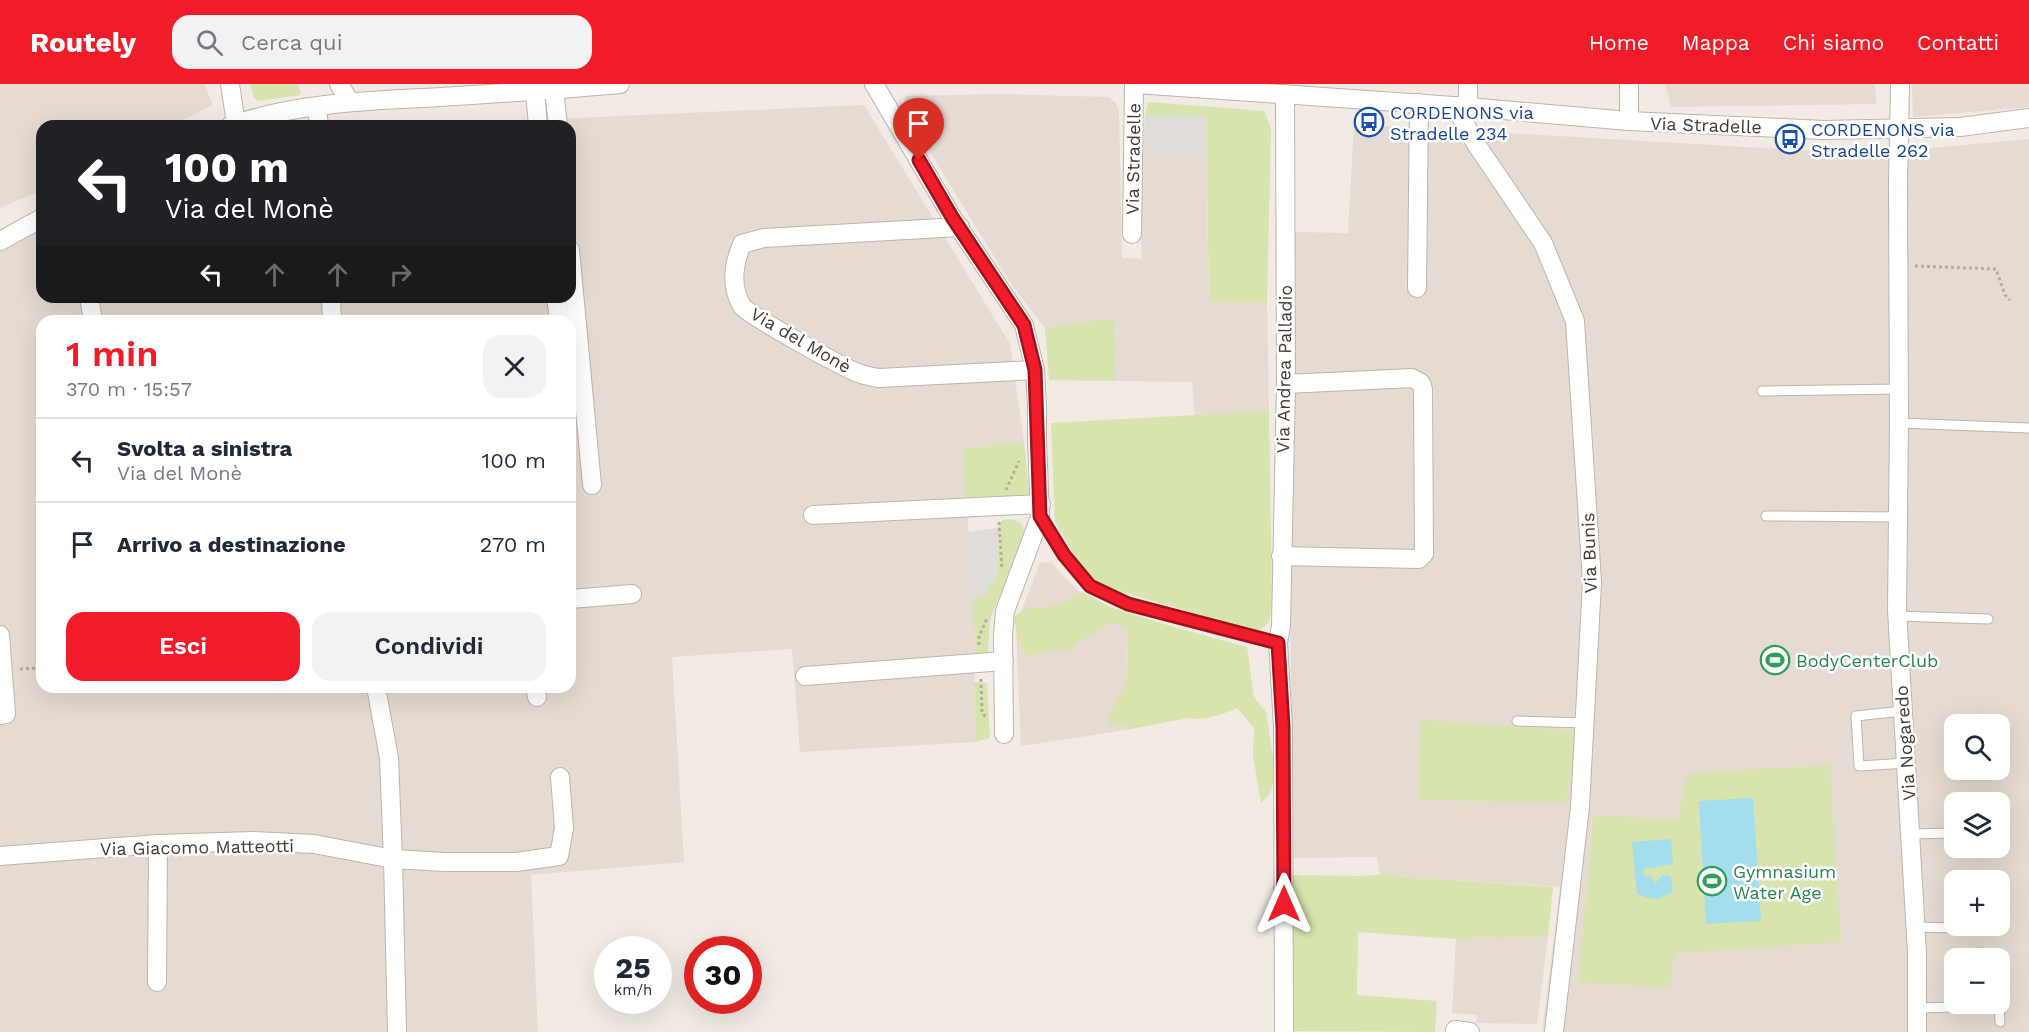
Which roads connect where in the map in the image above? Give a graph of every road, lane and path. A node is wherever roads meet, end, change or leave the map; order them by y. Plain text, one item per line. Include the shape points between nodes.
1 (230, 84) edge
2 (339, 84) edge
3 (620, 84) edge
4 (874, 84) edge
5 (1135, 84) edge
6 (1468, 84) edge
7 (1629, 84) edge
8 (1900, 84) edge
9 (554, 90) junction
10 (535, 91) junction
11 (1293, 91) edge
12 (350, 102) junction
13 (1419, 103) junction
14 (1462, 106) junction
15 (317, 107) junction
16 (2029, 118) edge
17 (233, 120) edge
18 (252, 120) edge
19 (318, 120) edge
20 (537, 120) edge
21 (557, 120) edge
22 (1629, 122) junction
23 (1899, 129) junction
24 (36, 221) edge
25 (960, 227) junction
26 (1132, 234) dead end
27 (0, 241) edge
28 (1898, 266) junction
29 (1417, 288) dead end
30 (2010, 300) dead end
31 (575, 303) edge
32 (1035, 370) junction
33 (1286, 384) junction
34 (1899, 389) junction
35 (1762, 391) dead end
36 (1899, 423) junction
37 (2029, 429) edge
38 (592, 485) dead end
39 (1040, 510) junction
40 (813, 515) dead end
41 (1766, 516) dead end
42 (1898, 516) junction
43 (1281, 556) junction
44 (632, 594) dead end
45 (576, 599) edge
46 (1897, 616) junction
47 (1988, 619) dead end
48 (0, 634) edge
49 (1278, 643) junction
50 (1004, 661) junction
51 (36, 668) edge
52 (3, 670) junction
53 (805, 676) dead end
54 (377, 693) edge
55 (1903, 711) junction
56 (0, 715) edge
57 (1517, 721) dead end
58 (1584, 723) junction
59 (1004, 734) dead end
60 (1906, 763) junction
61 (560, 777) dead end
62 (1944, 833) edge
63 (1911, 834) junction
64 (158, 844) junction
65 (0, 856) edge
66 (393, 859) junction
67 (1915, 927) junction
68 (1944, 928) edge
69 (157, 982) dead end
70 (1944, 1007) edge
71 (1917, 1008) junction
72 (2000, 1014) edge
73 (2000, 1022) dead end
74 (397, 1032) edge
75 (1284, 1032) edge
76 (1554, 1032) edge
77 (1917, 1032) edge

1 - 17 street
2 - 12 street
3 - 9 street
4 - 25 street
5 - 11 street, Via Stradelle
5 - 26 street, Via Stradelle
6 - 14 street
7 - 22 street
8 - 23 street, Via Nogaredo
9 - 10 street
9 - 21 street
10 - 12 street
10 - 20 street
11 - 13 street, Via Stradelle
11 - 33 street, Via Andrea Palladio
12 - 15 street
13 - 14 street, Via Stradelle
13 - 29 street
14 - 22 street, Via Stradelle
14 - 58 street, Via Bunis via 1476,144 1543,243 1575,321 1592,582
15 - 18 street
15 - 19 street
16 - 23 street, Via Stradelle via 1960,127
22 - 23 street, Via Stradelle
23 - 28 street, Via Nogaredo
24 - 27 street
25 - 32 street via 1024,325
25 - 32 street, Via del Monè via 764,238 742,244 735,263 735,284 742,306 761,321 860,374 879,378
28 - 30 path via 1996,269
28 - 34 street, Via Nogaredo
31 - 38 street
32 - 39 street
33 - 43 street, Via Andrea Palladio
33 - 43 street via 1412,378 1421,382 1424,554 1419,559
34 - 35 lane
34 - 36 street, Via Nogaredo
36 - 37 lane
36 - 42 street, Via Nogaredo
39 - 40 street
39 - 49 lane via 1064,555 1090,586 1128,604
39 - 50 street via 1005,611
41 - 42 lane
42 - 46 street, Via Nogaredo
43 - 49 street, Via Andrea Palladio
44 - 45 street
46 - 47 lane
46 - 55 street, Via Nogaredo
48 - 52 street
49 - 75 street via 1283,727
50 - 53 street
50 - 59 street
51 - 52 path
52 - 56 street via 6,714
54 - 66 street via 389,758
55 - 60 street, Via Nogaredo
55 - 60 lane via 1856,716 1859,766
57 - 58 lane
58 - 76 street, Via Bunis via 1580,807
60 - 63 street, Via Nogaredo
61 - 66 street, Via Giacomo Matteotti via 564,828 559,856 516,862
62 - 63 lane
63 - 67 street, Via Nogaredo
64 - 65 street, Via Giacomo Matteotti
64 - 66 street, Via Giacomo Matteotti via 314,844
64 - 69 street
66 - 74 street
67 - 68 lane
67 - 71 street, Via Nogaredo
70 - 71 lane
71 - 77 street, Via Nogaredo
72 - 73 lane

